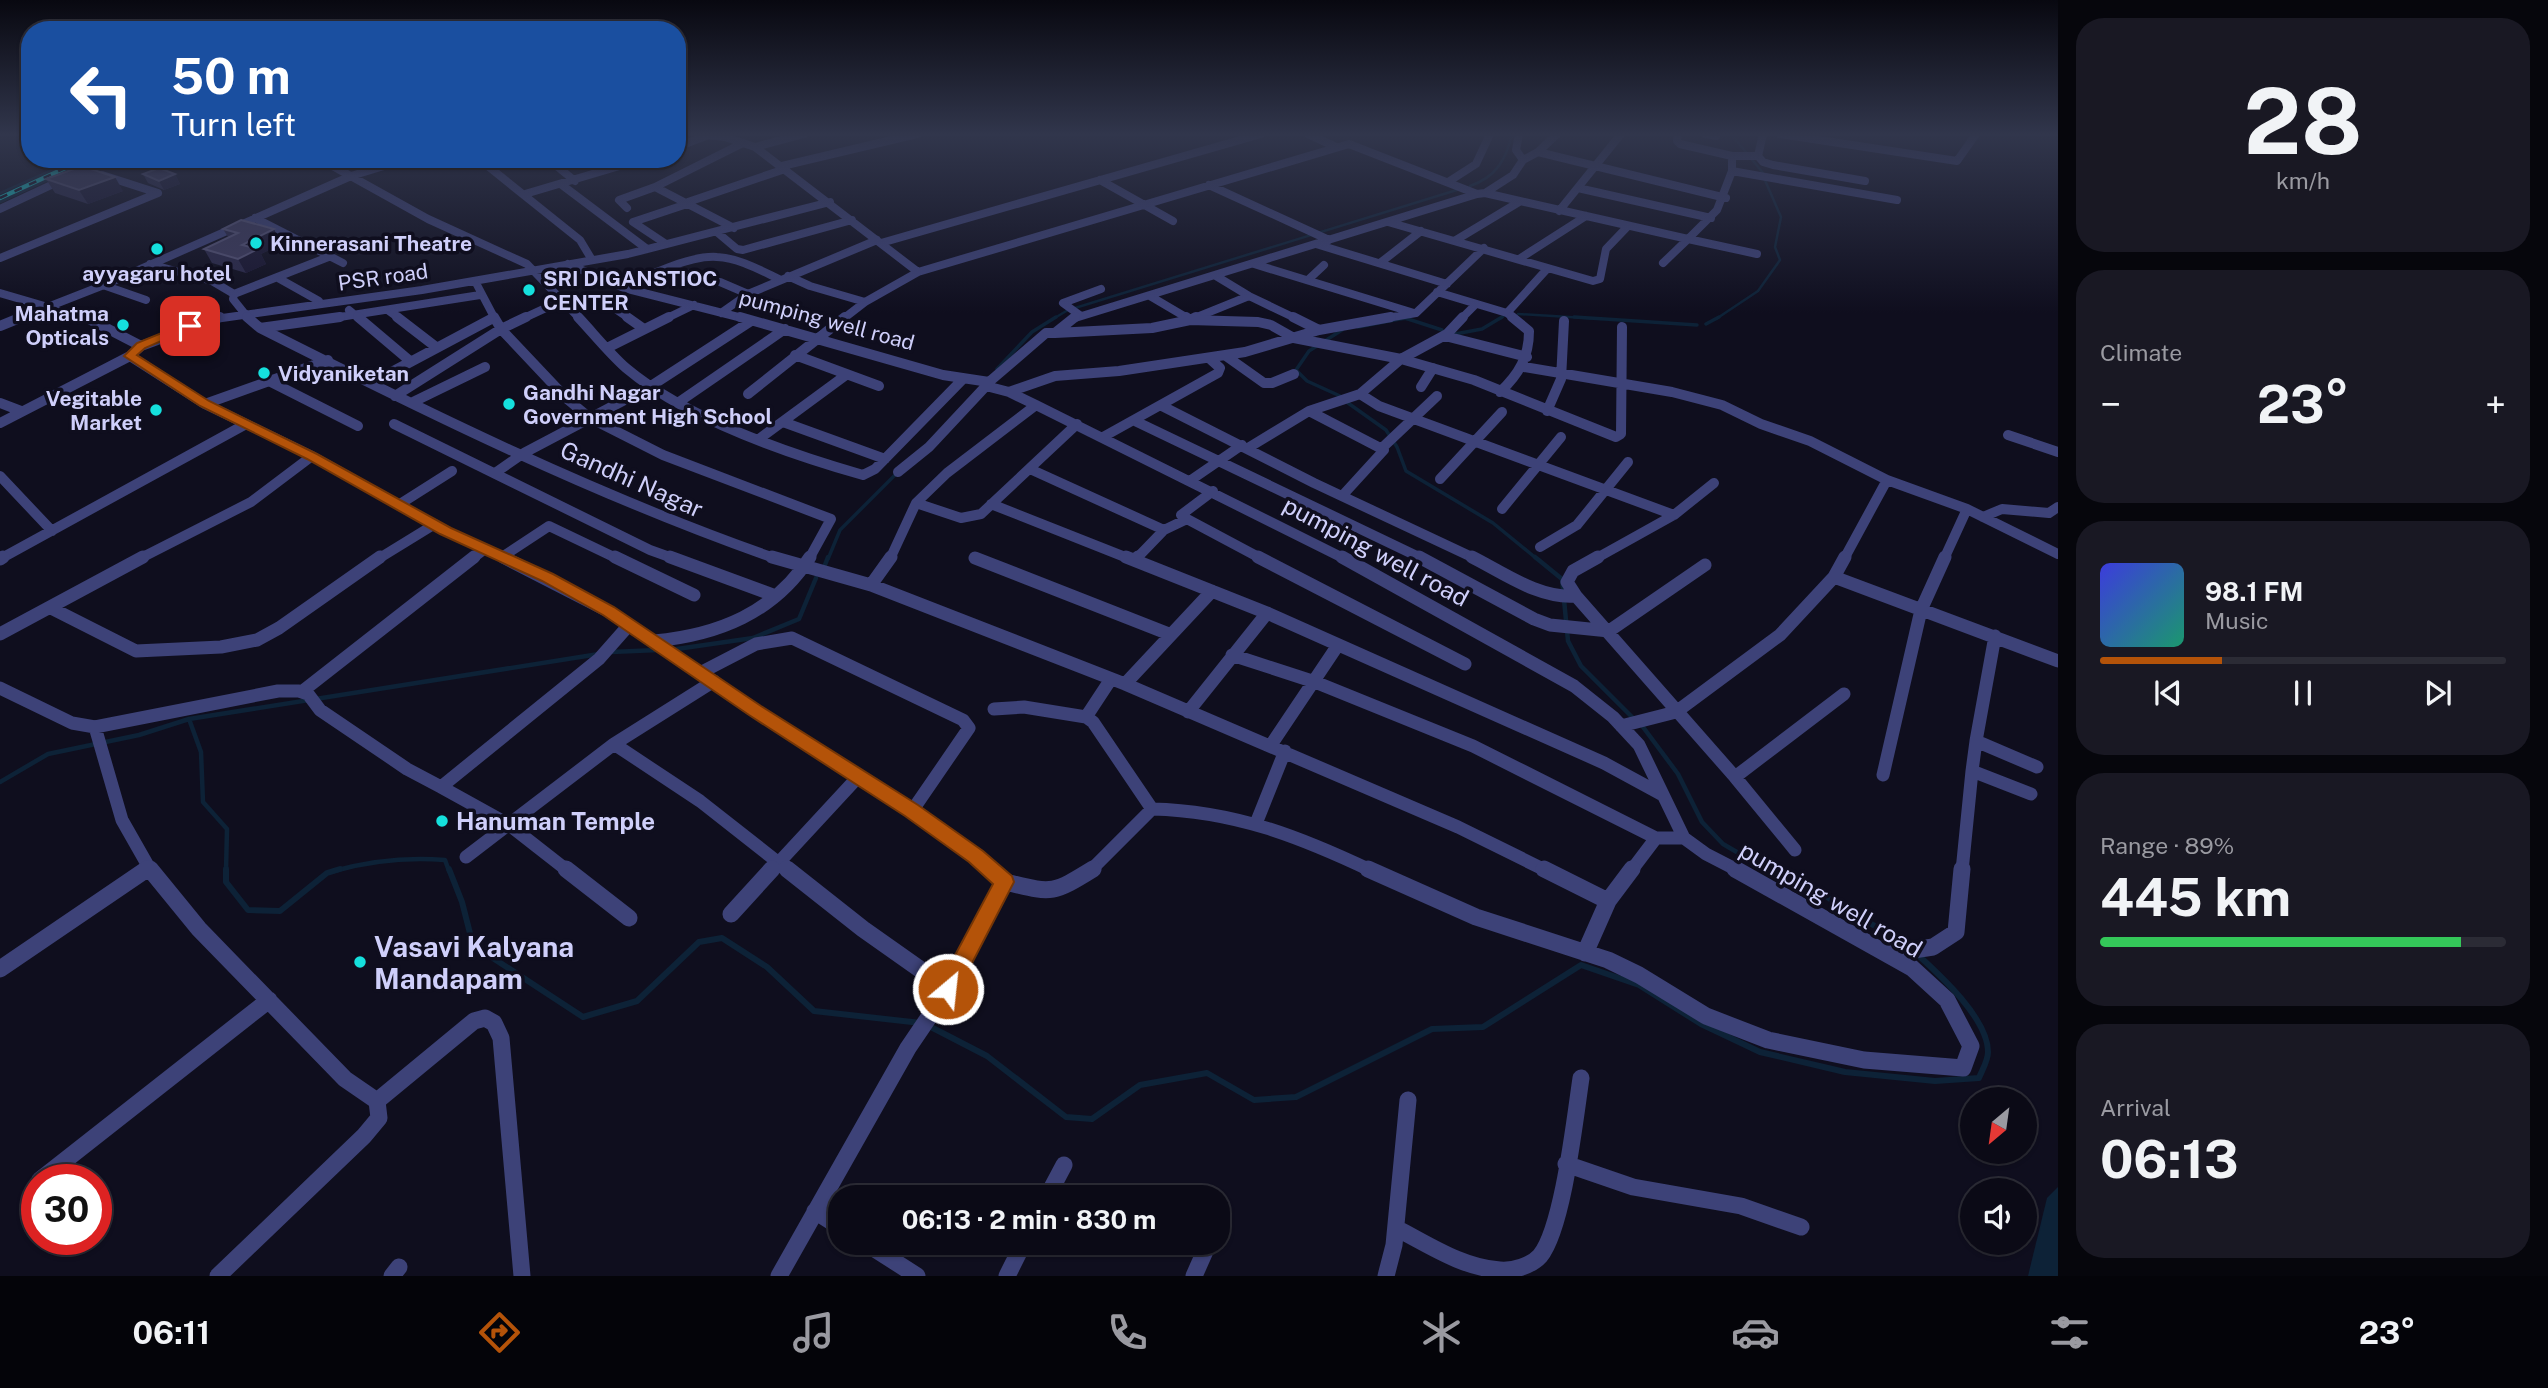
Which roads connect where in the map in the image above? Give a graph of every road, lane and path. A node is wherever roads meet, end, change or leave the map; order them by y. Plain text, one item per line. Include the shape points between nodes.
1 (33, 194) edge
2 (157, 194) edge
3 (311, 194) edge
4 (382, 194) edge
5 (525, 194) edge
6 (573, 194) edge
7 (637, 194) edge
8 (669, 194) edge
9 (715, 194) edge
10 (819, 194) edge
11 (1051, 194) edge
12 (1123, 194) edge
13 (1180, 194) edge
14 (1228, 194) edge
15 (1473, 194) edge
16 (1484, 194) edge
17 (1573, 194) edge
18 (1603, 194) edge
19 (1709, 194) edge
20 (1727, 194) edge
21 (1856, 194) edge
22 (1726, 198) junction
23 (1897, 201) dead end
24 (830, 202) junction
25 (1520, 202) junction
26 (689, 203) junction
27 (1142, 205) junction
28 (627, 208) dead end
29 (0, 209) edge
30 (1559, 211) junction
31 (1586, 216) junction
32 (255, 218) junction
33 (1711, 218) junction
34 (852, 220) junction
35 (1173, 221) dead end
36 (1388, 222) junction
37 (1629, 226) junction
38 (734, 228) junction
39 (1306, 229) joint
40 (1421, 231) junction
41 (718, 233) junction
42 (1688, 239) junction
43 (1329, 240) junction
44 (1456, 240) junction
45 (879, 241) junction
46 (666, 244) junction
47 (1315, 244) junction
48 (1484, 248) junction
49 (647, 249) junction
50 (1757, 254) dead end
51 (331, 256) junction
52 (617, 256) junction
53 (0, 258) edge
54 (1520, 259) junction
55 (592, 260) junction
56 (343, 263) dead end
57 (1380, 263) junction
58 (1663, 263) dead end
59 (150, 264) junction
60 (568, 264) junction
61 (1253, 264) junction
62 (1324, 265) dead end
63 (531, 269) junction
64 (671, 269) junction
65 (1547, 269) junction
66 (588, 272) junction
67 (918, 272) junction
68 (1216, 276) junction
69 (278, 278) junction
70 (783, 278) junction
71 (1310, 279) junction
72 (475, 281) junction
73 (1447, 284) junction
74 (103, 285) junction
75 (624, 288) junction
76 (1101, 289) dead end
77 (1437, 292) junction
78 (0, 293) edge
79 (234, 293) junction
80 (748, 294) junction
81 (480, 295) junction
82 (1150, 296) junction
83 (1249, 296) junction
84 (146, 300) dead end
85 (563, 300) junction
86 (341, 301) junction
87 (865, 302) junction
88 (319, 304) junction
89 (608, 304) dead end
90 (694, 305) junction
91 (1475, 305) junction
92 (51, 307) junction
93 (389, 311) junction
94 (1074, 311) junction
95 (242, 313) junction
96 (721, 313) junction
97 (1416, 313) junction
98 (1507, 313) junction
99 (351, 314) junction
100 (493, 318) junction
101 (1190, 320) junction
102 (751, 321) junction
103 (1564, 321) dead end
104 (0, 326) edge
105 (1622, 327) dead end
106 (260, 328) junction
107 (501, 329) junction
108 (785, 329) junction
109 (644, 330) junction
110 (1319, 330) junction
111 (1055, 333) junction
112 (1445, 336) junction
113 (819, 338) junction
114 (1294, 338) junction
115 (141, 346) junction
116 (436, 347) junction
117 (607, 348) junction
118 (795, 355) junction
119 (130, 356) junction
120 (1226, 356) junction
121 (1209, 358) junction
122 (1401, 359) junction
123 (328, 360) junction
124 (410, 361) junction
125 (1526, 362) junction
126 (485, 367) dead end
127 (1433, 368) junction
128 (1294, 374) dead end
129 (1563, 374) junction
130 (846, 375) junction
131 (963, 379) junction
132 (267, 380) junction
133 (371, 383) junction
134 (985, 383) junction
135 (1620, 383) junction
136 (651, 386) junction
137 (879, 386) dead end
138 (1421, 387) dead end
139 (1009, 392) junction
140 (1500, 392) junction
141 (748, 394) dead end
142 (1360, 394) junction
143 (395, 396) junction
144 (1437, 396) dead end
145 (679, 401) junction
146 (411, 403) junction
147 (0, 404) edge
148 (205, 404) junction
149 (1037, 405) junction
150 (1161, 406) junction
151 (21, 411) junction
152 (1309, 411) junction
153 (1547, 411) junction
154 (1502, 412) dead end
155 (590, 418) junction
156 (1412, 418) junction
157 (1135, 421) junction
158 (783, 422) junction
159 (0, 423) edge
160 (246, 424) junction
161 (394, 424) dead end
162 (1077, 424) junction
163 (358, 426) dead end
164 (2008, 435) dead end
165 (1561, 437) dead end
166 (1103, 438) junction
167 (759, 439) junction
168 (1389, 441) junction
169 (1475, 441) junction
170 (1245, 446) junction
171 (2058, 452) edge
172 (524, 453) junction
173 (312, 456) junction
174 (885, 459) junction
175 (1216, 462) junction
176 (1628, 462) dead end
177 (1539, 466) junction
178 (1030, 469) junction
179 (452, 471) dead end
180 (898, 472) dead end
181 (495, 473) junction
182 (0, 476) edge
183 (1440, 479) dead end
184 (1191, 480) junction
185 (1887, 480) junction
186 (1714, 483) dead end
187 (1213, 491) junction
188 (1604, 491) junction
189 (1342, 496) junction
190 (916, 503) junction
191 (400, 504) junction
192 (991, 505) junction
193 (2058, 507) edge
194 (1502, 509) dead end
195 (1967, 509) junction
196 (1674, 515) junction
197 (1983, 517) junction
198 (1187, 519) junction
199 (435, 524) junction
200 (1164, 530) junction
201 (52, 531) junction
202 (1540, 547) dead end
203 (485, 549) junction
204 (2058, 554) edge
205 (502, 557) junction
206 (975, 558) dead end
207 (0, 559) edge
208 (1135, 560) junction
209 (1705, 565) dead end
210 (807, 569) junction
211 (1834, 577) junction
212 (871, 586) junction
213 (1212, 591) junction
214 (694, 595) dead end
215 (776, 596) junction
216 (1570, 596) junction
217 (51, 608) junction
218 (1921, 610) junction
219 (1267, 614) junction
220 (629, 625) junction
221 (1609, 631) junction
222 (0, 634) edge
223 (1169, 634) junction
224 (1995, 636) junction
225 (656, 643) junction
226 (1338, 645) junction
227 (1232, 655) junction
228 (2058, 661) edge
229 (1465, 664) dead end
230 (700, 673) junction
231 (1111, 679) junction
232 (714, 681) junction
233 (1315, 682) junction
234 (1125, 684) junction
235 (0, 688) edge
236 (308, 693) junction
237 (1844, 694) dead end
238 (994, 709) dead end
239 (1188, 712) junction
240 (1676, 712) junction
241 (1086, 717) junction
242 (1621, 726) junction
243 (95, 727) junction
244 (1976, 741) junction
245 (614, 744) junction
246 (1278, 748) junction
247 (2037, 768) dead end
248 (1972, 771) junction
249 (1883, 775) dead end
250 (858, 777) junction
251 (1735, 777) junction
252 (441, 787) junction
253 (1661, 794) junction
254 (2031, 794) dead end
255 (1152, 809) junction
256 (912, 811) junction
257 (1257, 821) junction
258 (508, 824) junction
259 (1656, 838) junction
260 (1684, 838) junction
261 (1795, 850) dead end
262 (466, 857) dead end
263 (775, 863) junction
264 (149, 868) junction
265 (1005, 882) junction
266 (1608, 901) junction
267 (731, 914) dead end
268 (629, 918) dead end
269 (1586, 953) junction
270 (1886, 954) junction
271 (0, 969) edge
272 (948, 989) junction
273 (269, 1000) junction
274 (935, 1005) joint
275 (908, 1048) joint
276 (1581, 1078) dead end
277 (1408, 1100) dead end
278 (377, 1101) junction
279 (59, 1164) edge
280 (1566, 1164) junction
281 (1064, 1165) dead end
282 (1053, 1185) edge
283 (815, 1211) junction
284 (828, 1219) edge
285 (1801, 1227) dead end
286 (1396, 1228) junction
287 (884, 1255) edge
288 (1018, 1255) edge
289 (1203, 1255) edge
290 (782, 1274) edge
291 (218, 1276) edge
292 (522, 1276) edge
293 (917, 1276) edge
294 (1007, 1276) edge
295 (1194, 1276) edge
296 (1386, 1276) edge

1 - 29 street
2 - 53 street
3 - 32 street
4 - 63 street
5 - 55 street via 580,240
6 - 49 street
7 - 28 street via 619,200
8 - 26 street
9 - 26 street
10 - 24 street
11 - 45 street
12 - 27 street
13 - 27 street
14 - 39 street
15 - 36 street
16 - 25 street
17 - 30 street
18 - 33 street
19 - 22 street
20 - 22 street
21 - 23 street
22 - 33 street
24 - 34 street
24 - 38 street, PSR road
25 - 30 street
25 - 44 street
26 - 38 street
26 - 46 street via 633,222
27 - 35 street
27 - 67 street
30 - 31 street
31 - 37 street
31 - 54 street
32 - 51 street
32 - 59 street
33 - 42 street
34 - 41 street via 743,250
34 - 45 street
36 - 40 street
36 - 43 street
37 - 42 street
37 - 65 street via 1606,249 1603,273 1597,280
38 - 41 street, PSR road
39 - 43 street
40 - 44 street
40 - 57 street
41 - 46 street, PSR road
42 - 50 street
42 - 58 street
43 - 47 street
44 - 48 street
45 - 67 street
45 - 70 street
46 - 49 street, PSR road
47 - 57 street
47 - 61 street
48 - 54 street
48 - 73 street
49 - 52 street, PSR road
51 - 56 street
51 - 69 street
52 - 55 street, PSR road
52 - 66 street
54 - 65 street
55 - 60 street, PSR road
57 - 73 street
59 - 74 street
59 - 79 street via 212,281
60 - 63 street, PSR road
60 - 66 street, pumping well road
61 - 68 street
61 - 71 street
62 - 71 street
63 - 72 street, PSR road
63 - 85 street
64 - 70 street via 713,256
64 - 75 street
64 - 80 street
65 - 98 street
66 - 75 street, pumping well road
67 - 87 street
68 - 82 street
68 - 83 street
69 - 79 street
69 - 88 street
70 - 80 street
70 - 87 street
71 - 97 street
72 - 81 street
72 - 86 street, PSR road
73 - 77 street
74 - 84 street
74 - 92 street
75 - 90 street, pumping well road
76 - 94 street via 1063,303
77 - 91 street
77 - 97 street
78 - 92 street
79 - 95 street, Gandhi Nagar
80 - 96 street
81 - 93 street
81 - 100 street
82 - 94 street
82 - 101 street
83 - 101 street
83 - 110 street
85 - 107 street
85 - 117 street
86 - 88 street, PSR road
86 - 99 street
87 - 113 street
88 - 95 street, PSR road
89 - 109 street
90 - 96 street, pumping well road
90 - 109 street
91 - 98 street
91 - 112 street
92 - 104 street
92 - 115 street via 87,318
93 - 99 street
93 - 116 street
94 - 111 street via 1073,318
95 - 106 street, Gandhi Nagar
95 - 115 street, PSR road via 190,326
96 - 102 street, pumping well road
97 - 110 street
98 - 125 street via 1529,331
99 - 106 street
99 - 124 street
100 - 107 street
100 - 116 street
101 - 111 street via 1152,328
101 - 114 street via 1265,323
102 - 108 street, pumping well road
102 - 136 street
103 - 129 street
105 - 135 street
106 - 123 street, Gandhi Nagar
107 - 143 street
107 - 155 street
108 - 113 street, pumping well road
108 - 145 street
109 - 117 street
110 - 114 street
111 - 134 street via 1046,333
112 - 122 street
112 - 125 street
113 - 118 street
113 - 131 street, pumping well road
114 - 120 street
114 - 122 street
115 - 119 street, PSR road
116 - 124 street
117 - 136 street
118 - 130 street
118 - 141 street
119 - 148 street
119 - 151 street, PSR road
120 - 121 street
120 - 128 street via 1264,383
121 - 139 street via 1055,376
121 - 150 street via 1220,368 1218,373
122 - 127 street
122 - 142 street
123 - 132 street
123 - 133 street, Gandhi Nagar
124 - 133 street
125 - 129 street
125 - 140 street
126 - 146 street
127 - 138 street
127 - 140 street
129 - 135 street
129 - 153 street via 1557,398
130 - 137 street
130 - 158 street
131 - 134 street, pumping well road
131 - 174 street
132 - 148 street
132 - 163 street
133 - 143 street, Gandhi Nagar
134 - 139 street, pumping well road
134 - 180 street via 929,447
135 - 153 street via 1618,437
135 - 185 street via 1722,405 1810,441
136 - 145 street
136 - 155 street
139 - 149 street, pumping well road
140 - 153 street
142 - 152 street
142 - 156 street
143 - 146 street, Gandhi Nagar
144 - 156 street
145 - 167 street
146 - 172 street, Gandhi Nagar
147 - 151 street
148 - 160 street
149 - 162 street, pumping well road
149 - 190 street via 947,473
150 - 157 street
150 - 170 street
151 - 159 street, PSR road
152 - 168 street
152 - 170 street
154 - 169 street
155 - 172 street
155 - 210 street via 720,479 826,515 831,519
156 - 168 street
156 - 169 street
157 - 166 street
157 - 175 street
158 - 167 street
158 - 174 street
160 - 173 street
160 - 201 street
161 - 181 street
162 - 166 street, pumping well road
162 - 178 street
164 - 171 street
165 - 177 street
166 - 184 street, pumping well road
167 - 174 street via 863,475
168 - 189 street
169 - 177 street
169 - 183 street
170 - 175 street
170 - 189 street
172 - 181 street
172 - 210 street, Gandhi Nagar via 711,536
173 - 191 street
173 - 217 street via 251,502
175 - 184 street
175 - 221 street via 1427,561 1534,619
176 - 188 street
177 - 188 street
177 - 194 street
178 - 192 street
178 - 200 street
179 - 191 street
181 - 215 street via 650,550
182 - 201 street
184 - 187 street, pumping well road
185 - 195 street
185 - 211 street
186 - 196 street
187 - 198 street via 1181,515
187 - 242 street, pumping well road via 1574,686
188 - 196 street
188 - 202 street via 1577,525
189 - 216 street via 1541,592
190 - 192 street via 961,517 981,513
190 - 212 street via 893,555
191 - 199 street
192 - 208 street
193 - 197 street via 2049,513 2001,509
195 - 197 street
195 - 218 street
196 - 216 street via 1573,571 1567,582
197 - 204 street
198 - 200 street
198 - 229 street
199 - 203 street
199 - 217 street via 257,640 221,647 136,651
200 - 208 street
201 - 207 street
203 - 205 street
203 - 236 street
205 - 214 street via 549,526
205 - 220 street
206 - 223 street
208 - 213 street
209 - 221 street
210 - 212 street, Gandhi Nagar
210 - 215 street
211 - 218 street
211 - 240 street via 1780,635
212 - 231 street, Gandhi Nagar
213 - 219 street
213 - 223 street
215 - 225 street via 723,630
216 - 221 street
217 - 222 street
218 - 224 street
218 - 249 street
219 - 226 street
219 - 227 street
220 - 225 street
220 - 252 street via 599,659
221 - 240 street
223 - 234 street
224 - 228 street
224 - 244 street
225 - 230 street
226 - 233 street
226 - 253 street
227 - 233 street
227 - 239 street
230 - 232 street
230 - 256 street via 763,641 792,638 963,720 969,729
231 - 234 street, Gandhi Nagar
231 - 241 street
232 - 245 street
232 - 250 street
233 - 246 street
233 - 259 street via 1473,746
234 - 239 street, Gandhi Nagar
235 - 243 street via 72,723
236 - 243 street via 278,691
236 - 252 street via 320,710
237 - 251 street
238 - 241 street via 1024,707
239 - 246 street, Gandhi Nagar
240 - 242 street
240 - 251 street
241 - 255 street
242 - 253 street, pumping well road via 1639,745
243 - 264 street via 122,820
244 - 247 street
244 - 248 street
245 - 258 street
245 - 263 street via 660,771
246 - 257 street
246 - 266 street via 1458,827
248 - 254 street
248 - 270 street via 1956,932 1929,950
250 - 256 street
250 - 263 street via 821,821
251 - 261 street
252 - 258 street
253 - 260 street, pumping well road
255 - 257 street, pumping well road via 1184,807
255 - 265 street via 1093,869 1067,885 1048,892
256 - 265 street
257 - 269 street, pumping well road via 1441,903
258 - 262 street
258 - 268 street
259 - 260 street
259 - 266 street
260 - 270 street, pumping well road
263 - 267 street
263 - 272 street via 901,960
264 - 271 street
264 - 273 street via 199,929
265 - 272 street
266 - 269 street
269 - 270 street, pumping well road via 1614,962 1705,1015 1762,1041 1882,1064 1963,1068 1971,1046 1947,1000 1912,968
272 - 274 street
273 - 278 street via 345,1079
273 - 279 street
274 - 275 street
275 - 283 street
276 - 280 street
277 - 286 street
278 - 291 street via 379,1118 364,1136
278 - 292 street via 474,1021 485,1018 494,1023 501,1038
280 - 285 street via 1633,1187 1741,1206
280 - 286 street via 1556,1222 1541,1255 1521,1268 1498,1270 1465,1261
281 - 282 street
283 - 284 street
283 - 290 street
286 - 296 street
287 - 293 street
288 - 294 street
289 - 295 street

